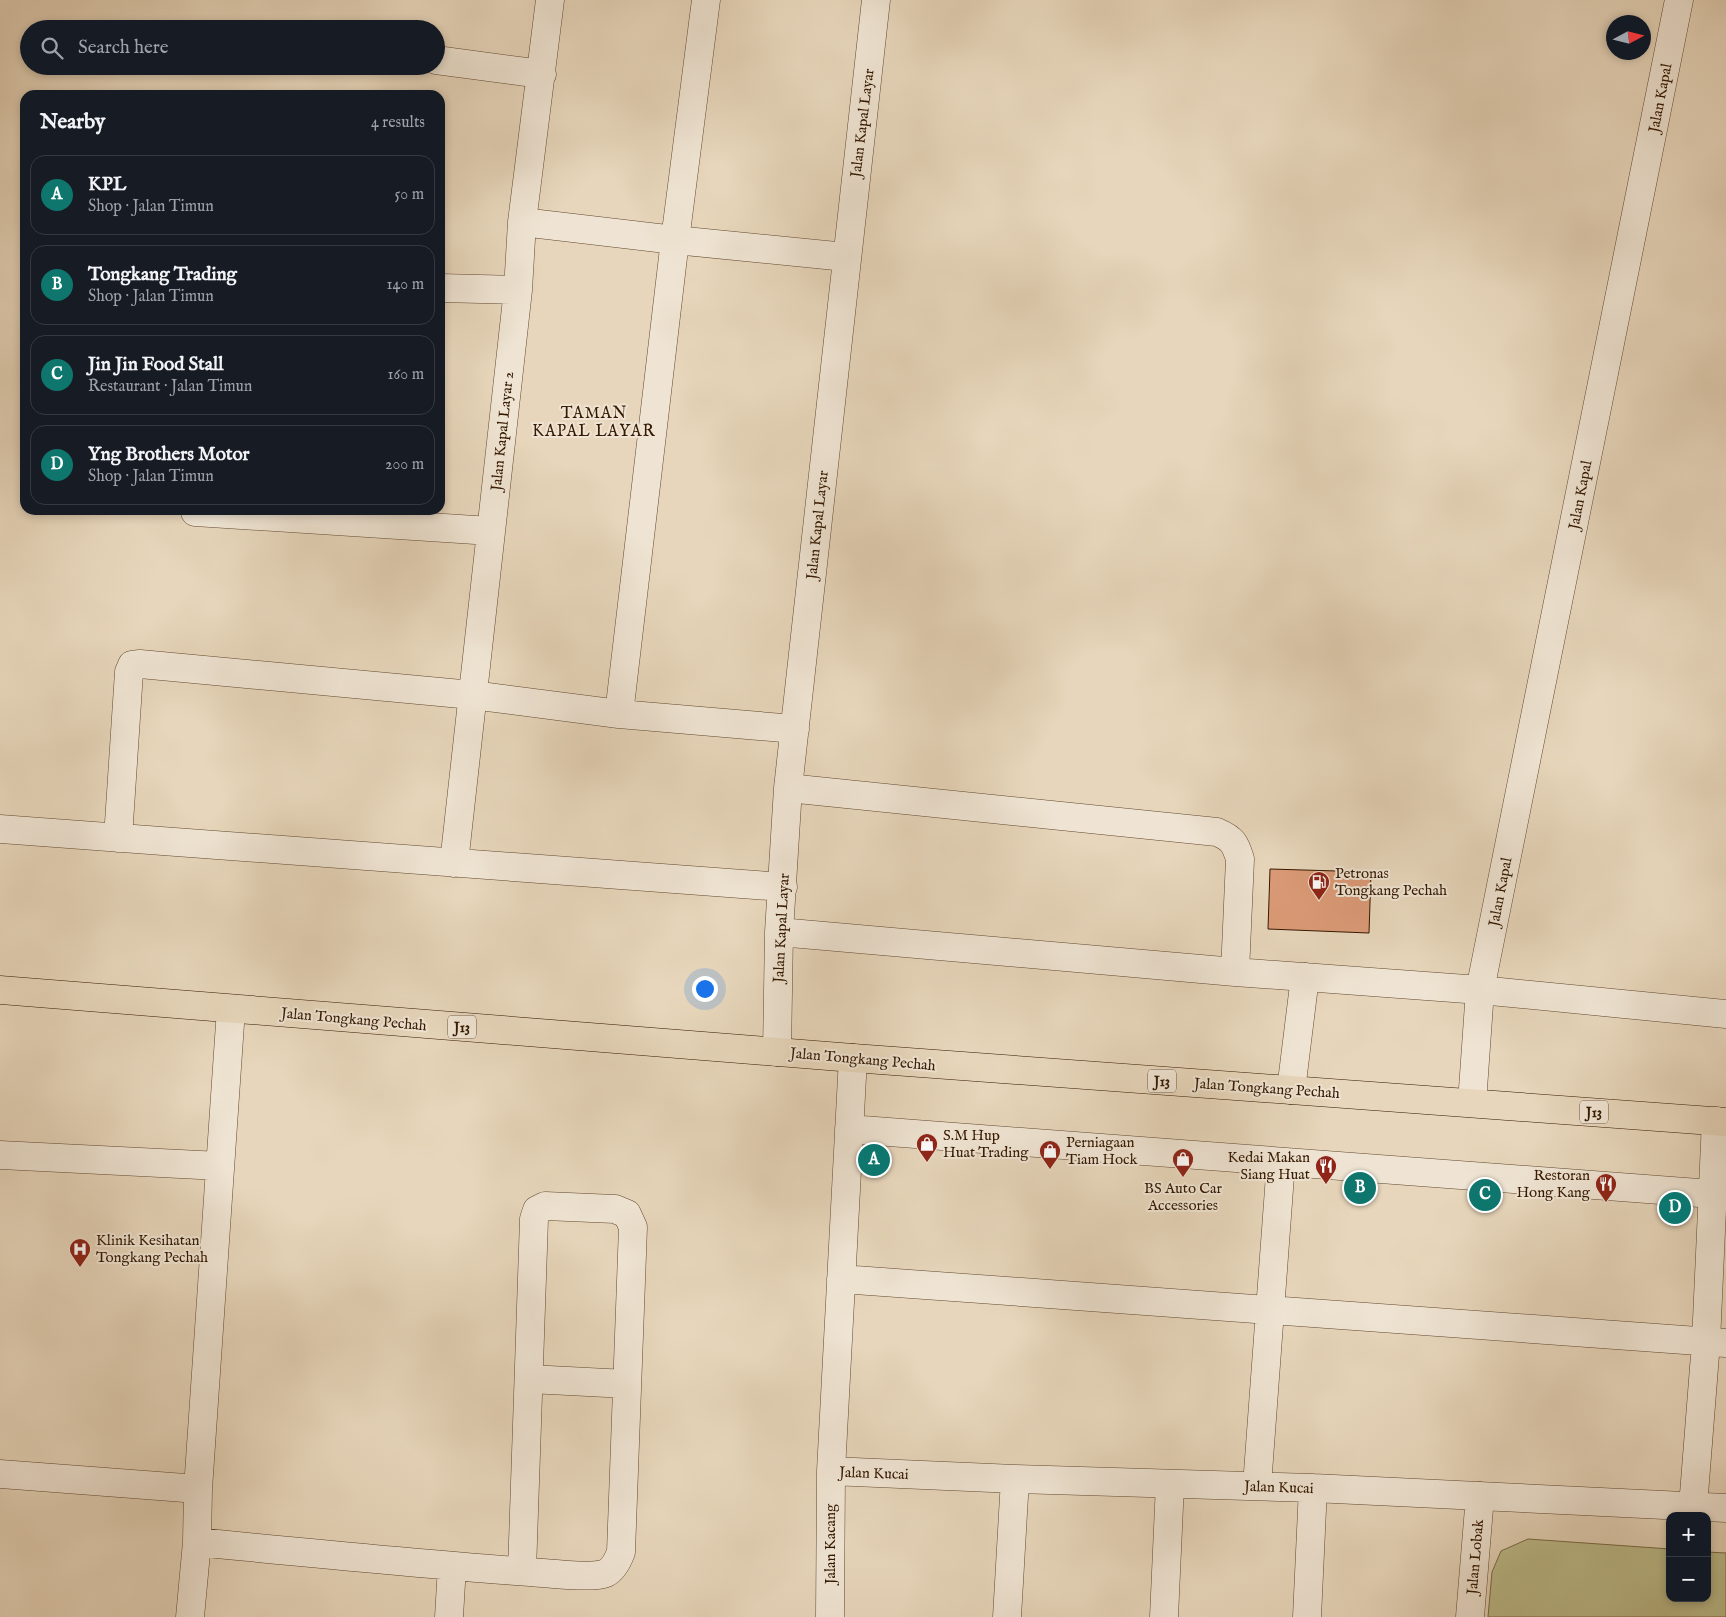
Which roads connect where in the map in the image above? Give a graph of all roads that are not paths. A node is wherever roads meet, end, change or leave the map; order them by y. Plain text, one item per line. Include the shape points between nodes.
1 (550, 0) edge
2 (706, 0) edge
3 (876, 0) edge
4 (1679, 0) edge
5 (445, 61) edge
6 (542, 74) junction
7 (522, 222) junction
8 (675, 240) junction
9 (846, 257) junction
10 (445, 288) edge
11 (518, 290) junction
12 (242, 515) edge
13 (491, 531) junction
14 (472, 696) junction
15 (619, 714) junction
16 (795, 729) junction
17 (788, 788) junction
18 (0, 829) edge
19 (118, 838) junction
20 (454, 863) junction
21 (783, 887) junction
22 (779, 932) junction
23 (1235, 972) junction
24 (1305, 977) junction
25 (0, 990) edge
26 (1480, 990) junction
27 (231, 1009) junction
28 (1726, 1014) edge
29 (777, 1052) junction
30 (853, 1058) junction
31 (1291, 1090) junction
32 (1472, 1103) junction
33 (1721, 1121) edge
34 (849, 1129) junction
35 (0, 1155) edge
36 (1281, 1162) junction
37 (220, 1166) junction
38 (1719, 1194) edge
39 (841, 1278) junction
40 (1270, 1309) junction
41 (1716, 1342) edge
42 (529, 1379) junction
43 (627, 1384) junction
44 (831, 1471) junction
45 (0, 1474) edge
46 (1015, 1479) junction
47 (1170, 1484) junction
48 (1257, 1486) junction
49 (1313, 1488) junction
50 (198, 1489) junction
51 (1480, 1496) junction
52 (1693, 1507) junction
53 (1726, 1508) edge
54 (197, 1542) junction
55 (452, 1566) junction
56 (522, 1571) junction
57 (190, 1617) edge
58 (449, 1617) edge
59 (830, 1617) edge
60 (1006, 1617) edge
61 (1164, 1617) edge
62 (1307, 1617) edge
63 (1470, 1617) edge

1 - 6 street, Jalan Kapal Layar 2
2 - 8 street
3 - 9 street, Jalan Kapal Layar
4 - 26 street, Jalan Kapal
5 - 6 street
6 - 7 street, Jalan Kapal Layar 2
7 - 8 street
7 - 11 street, Jalan Kapal Layar 2
8 - 9 street
8 - 15 street
9 - 16 street, Jalan Kapal Layar
10 - 11 street
11 - 13 street, Jalan Kapal Layar 2
12 - 13 street
13 - 14 street, Jalan Kapal Layar 2
14 - 15 street
14 - 19 street via 132,665
14 - 20 street, Jalan Kapal Layar 2
15 - 16 street
16 - 17 street, Jalan Kapal Layar
17 - 21 street, Jalan Kapal Layar
17 - 23 street via 1217,832 1230,837 1240,859
18 - 19 street
19 - 20 street
20 - 21 street
21 - 22 street, Jalan Kapal Layar
22 - 23 street
22 - 29 street, Jalan Kapal Layar
23 - 24 street
24 - 26 street
24 - 31 street
25 - 27 main road, Jalan Tongkang Pechah / J13
26 - 28 street
26 - 32 street, Jalan Kapal
27 - 29 main road, Jalan Tongkang Pechah / J13
27 - 37 street
29 - 30 main road, Jalan Tongkang Pechah / J13
30 - 31 main road, Jalan Tongkang Pechah / J13
30 - 34 street, Jalan Kacang
31 - 32 main road, Jalan Tongkang Pechah / J13
32 - 33 main road, Jalan Tongkang Pechah / J13
33 - 38 street
34 - 36 street
34 - 39 street, Jalan Kacang
35 - 37 street
36 - 38 street
36 - 40 street
37 - 50 street
38 - 41 street
39 - 40 street
39 - 44 street, Jalan Kacang
40 - 41 street
40 - 48 street
41 - 52 street
42 - 43 street
42 - 43 street via 534,1219 537,1210 545,1206 614,1209 627,1214 633,1227
42 - 56 street
43 - 56 street via 621,1552 615,1564 606,1573 593,1576
44 - 46 street, Jalan Kucai
44 - 59 street, Jalan Kacang
45 - 50 street
46 - 47 street, Jalan Kucai
46 - 60 street
47 - 48 street, Jalan Kucai
47 - 61 street
48 - 49 street, Jalan Kucai
49 - 51 street, Jalan Kucai
49 - 62 street
50 - 54 street
51 - 52 street, Jalan Kucai
51 - 63 street, Jalan Lobak
52 - 53 street, Jalan Kucai
54 - 55 street
54 - 57 street
55 - 56 street
55 - 58 street

